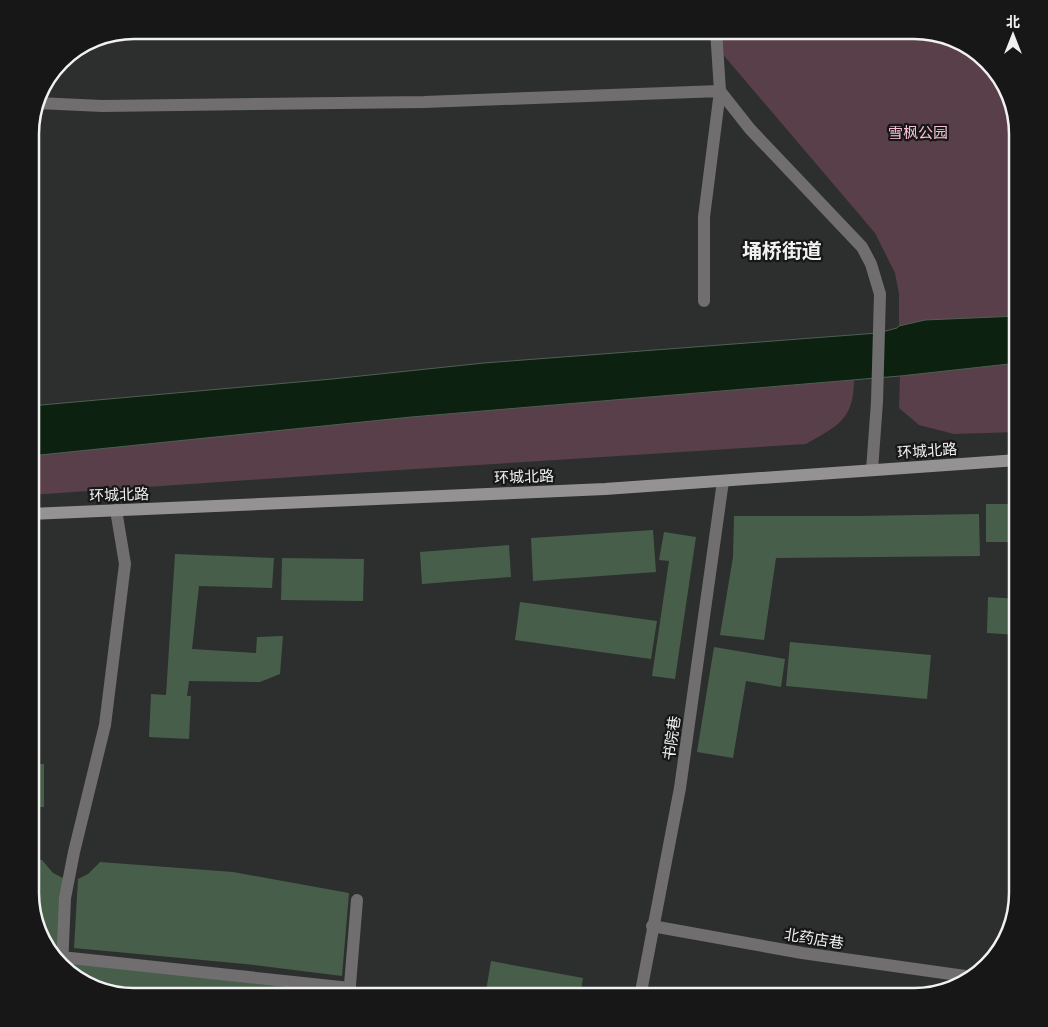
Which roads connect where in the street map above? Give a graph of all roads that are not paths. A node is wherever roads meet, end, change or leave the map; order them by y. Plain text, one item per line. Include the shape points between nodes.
1 (717, 39) edge
2 (720, 91) junction
3 (44, 103) edge
4 (704, 301) dead end
5 (1009, 461) edge
6 (872, 470) junction
7 (723, 481) junction
8 (116, 510) junction
9 (39, 514) edge
10 (357, 900) dead end
11 (652, 926) junction
12 (60, 953) edge
13 (66, 960) edge
14 (962, 976) edge
15 (314, 988) edge
16 (349, 988) edge
17 (642, 988) edge

1 - 2 street
2 - 3 street via 424,102 102,106
2 - 4 street via 704,217
2 - 6 street via 750,129 862,247 871,264 880,294
5 - 6 main road, 环城北路
6 - 7 main road, 环城北路
7 - 8 main road, 环城北路
7 - 11 street, 书院巷 via 680,788
8 - 9 main road, 环城北路
8 - 12 street via 124,564 104,726 74,852
10 - 16 street
11 - 14 street, 北药店巷 via 802,954
11 - 17 street, 书院巷
13 - 15 street

